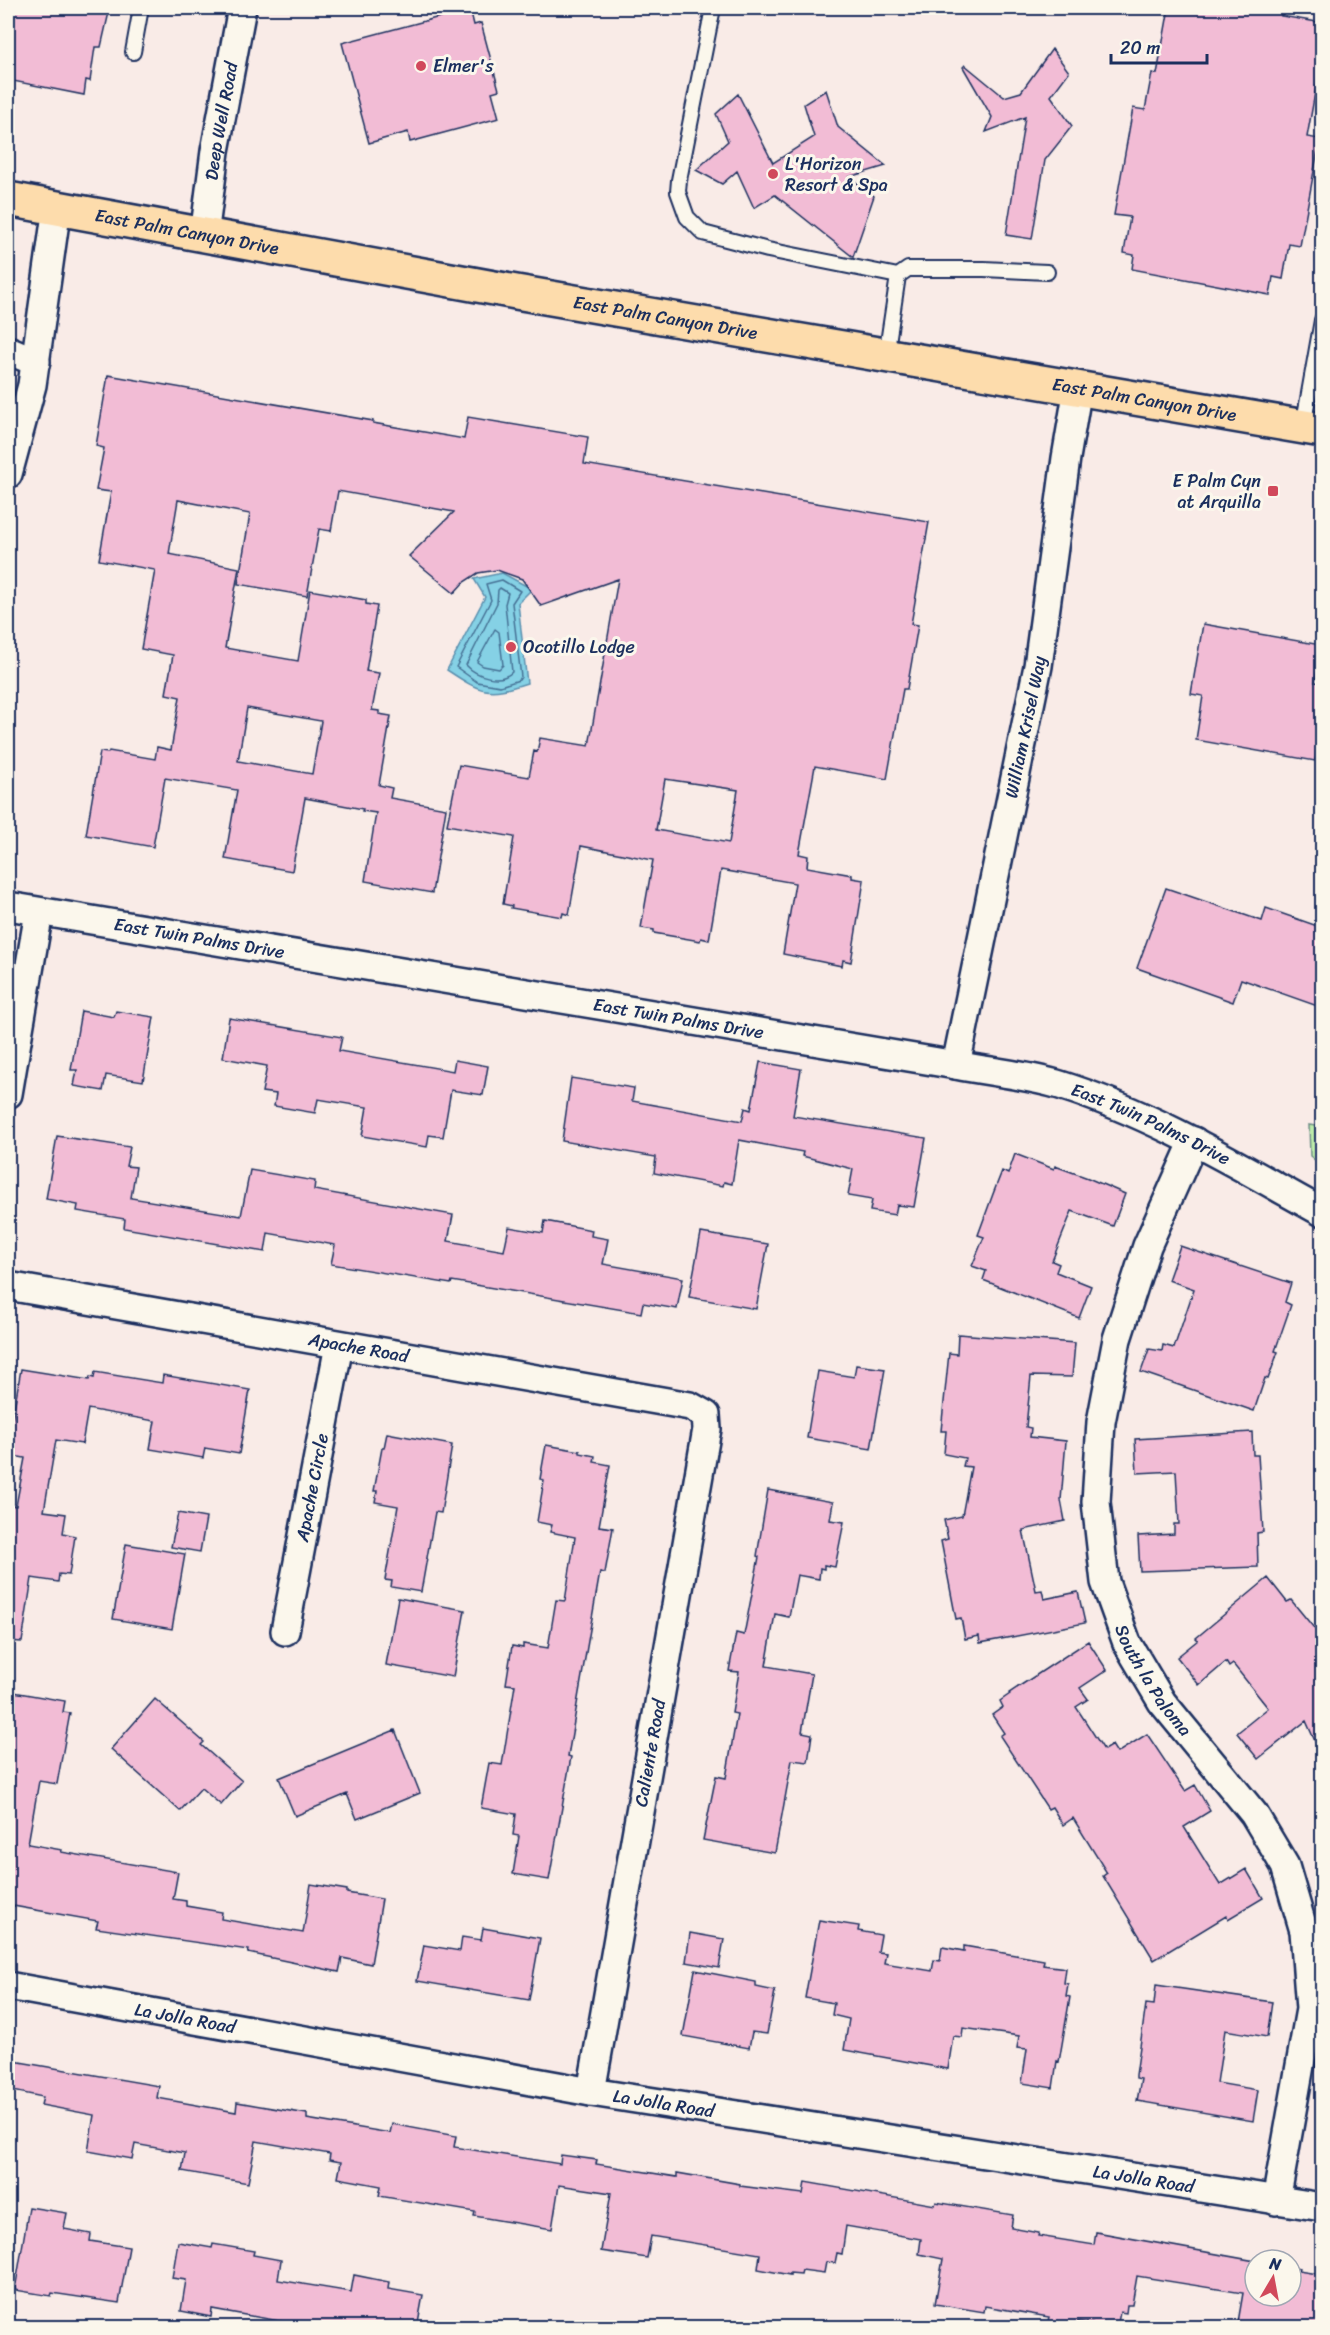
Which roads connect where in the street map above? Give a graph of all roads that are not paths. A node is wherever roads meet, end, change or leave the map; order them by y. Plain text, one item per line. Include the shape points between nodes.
1 (141, 8) edge
2 (242, 8) edge
3 (714, 8) edge
4 (132, 52) dead end
5 (8, 199) edge
6 (57, 207) junction
7 (204, 236) junction
8 (1047, 272) dead end
9 (898, 276) junction
10 (1323, 320) edge
11 (8, 350) edge
12 (886, 356) junction
13 (36, 362) junction
14 (1078, 388) junction
15 (1313, 428) edge
16 (8, 474) edge
17 (8, 906) edge
18 (39, 912) junction
19 (956, 1065) junction
20 (8, 1094) edge
21 (1194, 1141) junction
22 (1323, 1212) edge
23 (8, 1286) edge
24 (339, 1345) junction
25 (706, 1415) joint
26 (285, 1631) dead end
27 (8, 1986) edge
28 (591, 2092) junction
29 (1276, 2201) junction
30 (1323, 2207) edge

1 - 4 lane
2 - 7 street, Deep Well Road via 215,151
3 - 9 lane via 679,180 678,192 687,217 703,233
5 - 6 main road, East Palm Canyon Drive
6 - 7 main road, East Palm Canyon Drive
6 - 13 street
7 - 12 main road, East Palm Canyon Drive
8 - 9 lane via 908,269
9 - 12 lane
10 - 15 lane
11 - 13 street
12 - 14 main road, East Palm Canyon Drive
13 - 16 street
14 - 15 main road, East Palm Canyon Drive
14 - 19 street, William Krisel Way via 1038,666
17 - 18 street, East Twin Palms Drive
18 - 19 street, East Twin Palms Drive
18 - 20 street
19 - 21 street, East Twin Palms Drive via 1058,1084 1129,1110
21 - 22 street, East Twin Palms Drive
21 - 29 street, South la Paloma via 1147,1246 1117,1339 1101,1422 1096,1502 1105,1582 1127,1643 1162,1702 1254,1814 1285,1866 1304,1930 1310,2009
23 - 24 street, Apache Road
24 - 25 street, Apache Road via 690,1406
24 - 26 street, Apache Circle
25 - 28 street, Caliente Road via 705,1441
27 - 28 street, La Jolla Road
28 - 29 street, La Jolla Road
29 - 30 street, La Jolla Road

